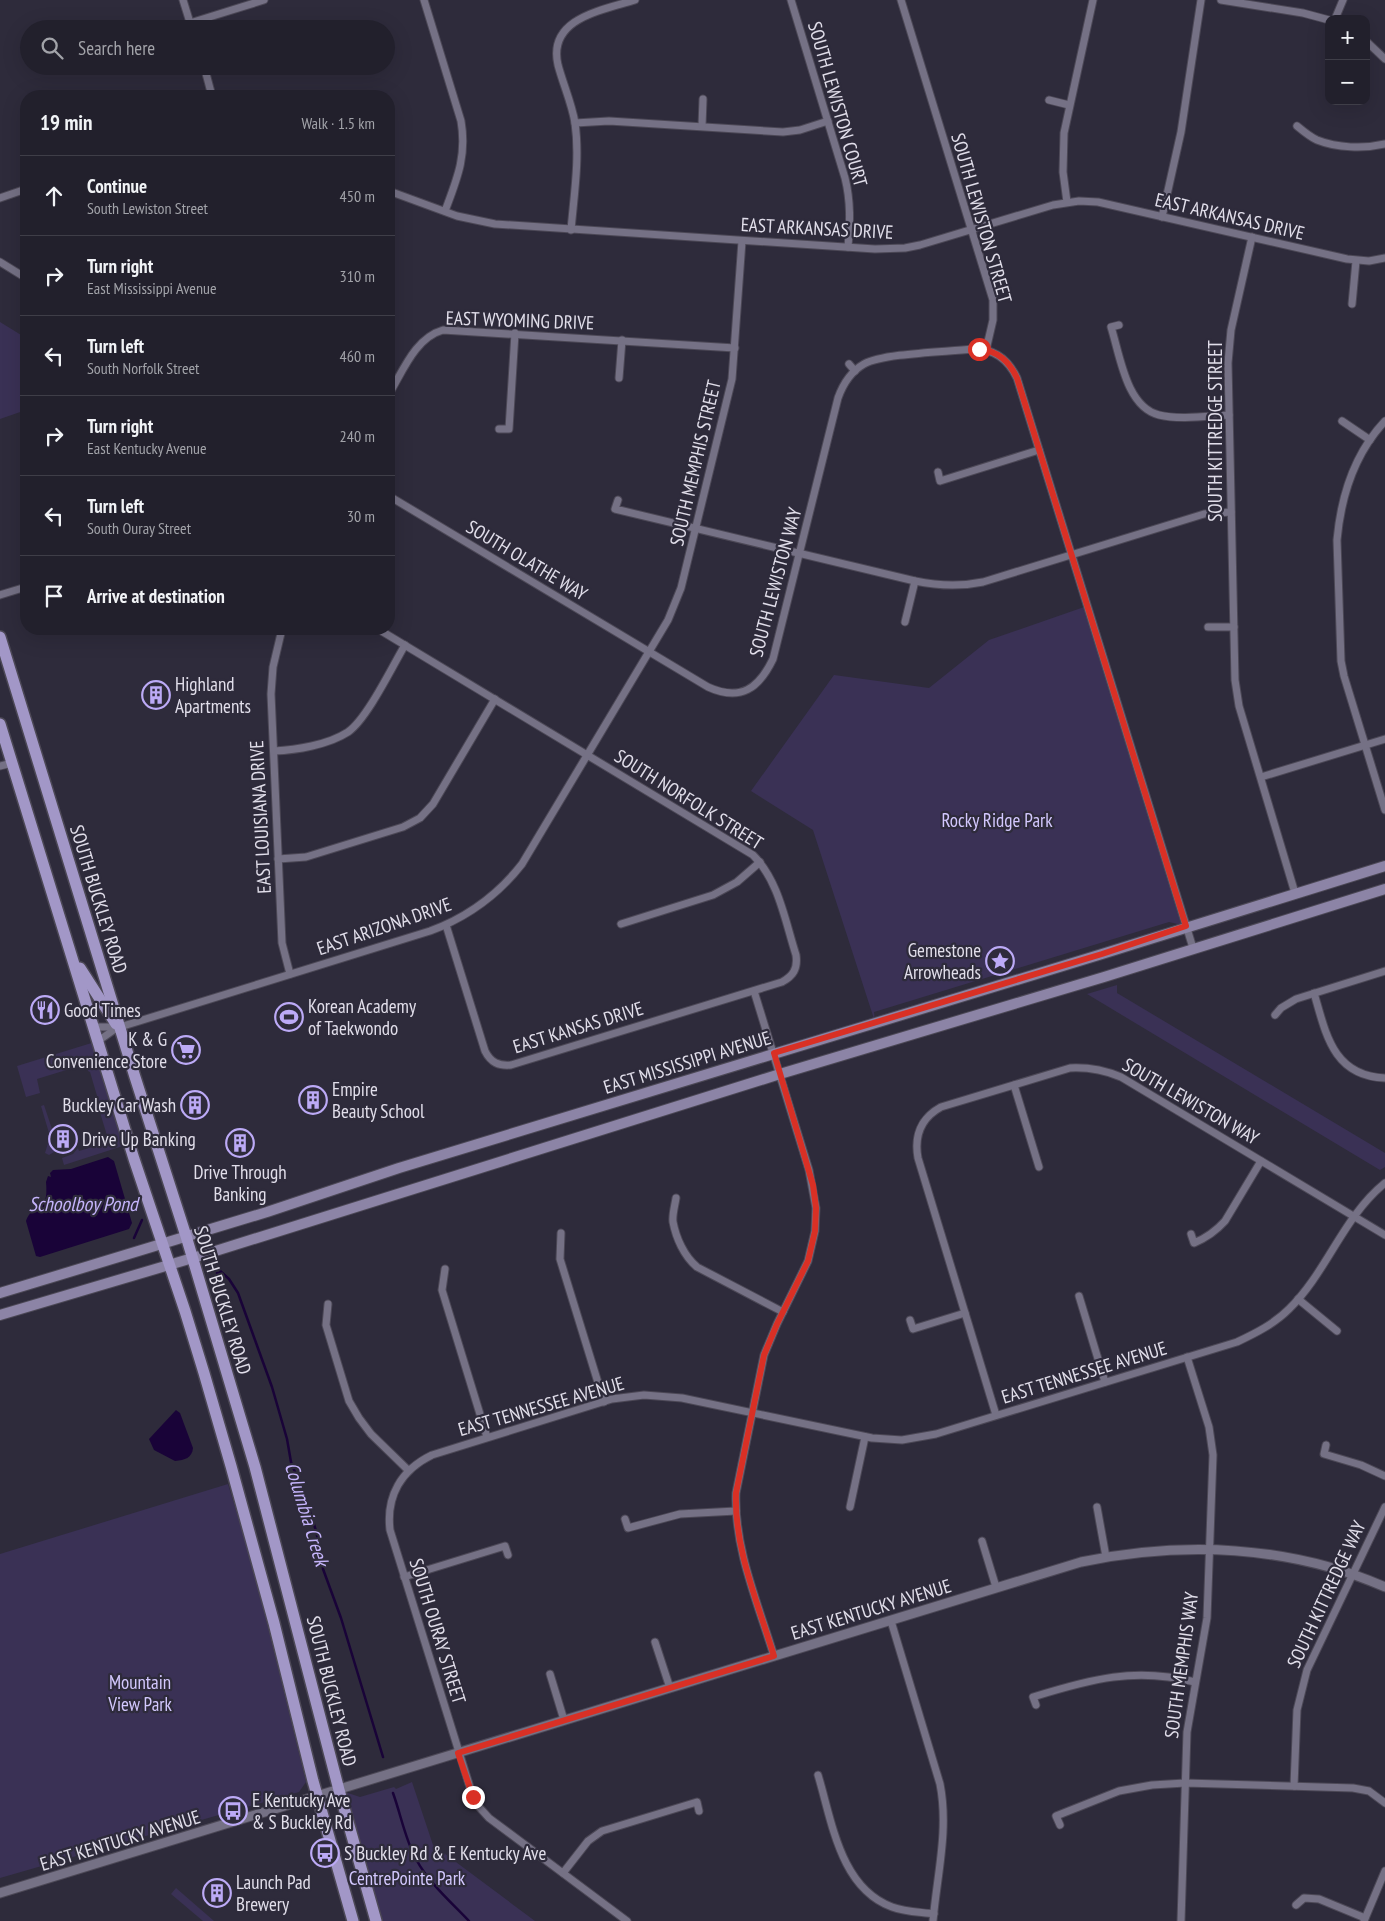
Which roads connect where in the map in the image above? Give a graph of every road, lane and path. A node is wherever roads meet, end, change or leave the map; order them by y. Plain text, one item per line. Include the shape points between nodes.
1 (183, 0) edge
2 (264, 0) edge
3 (424, 0) edge
4 (635, 0) edge
5 (791, 0) edge
6 (901, 0) edge
7 (1093, 0) edge
8 (1201, 0) edge
9 (1222, 0) edge
10 (1343, 0) edge
11 (1337, 15) edge
12 (1325, 19) edge
13 (189, 20) edge
14 (208, 20) edge
15 (1370, 44) edge
16 (1385, 59) edge
17 (206, 75) edge
18 (210, 90) edge
19 (703, 99) dead end
20 (1049, 100) dead end
21 (1069, 105) junction
22 (828, 121) junction
23 (575, 123) junction
24 (702, 126) junction
25 (1297, 126) dead end
26 (1385, 144) edge
27 (20, 192) edge
28 (395, 193) edge
29 (0, 198) edge
30 (1067, 202) junction
31 (445, 211) junction
32 (1162, 217) junction
33 (572, 230) junction
34 (971, 230) junction
35 (1252, 237) junction
36 (742, 240) junction
37 (848, 247) junction
38 (1385, 258) edge
39 (1356, 261) junction
40 (0, 262) edge
41 (20, 274) edge
42 (1352, 304) dead end
43 (1119, 325) dead end
44 (515, 333) junction
45 (622, 340) junction
46 (735, 348) junction
47 (986, 350) junction
48 (849, 364) dead end
49 (855, 371) junction
50 (619, 378) dead end
51 (395, 384) edge
52 (1145, 409) junction
53 (1229, 415) junction
54 (1140, 416) dead end
55 (1342, 421) dead end
56 (1385, 422) edge
57 (499, 428) dead end
58 (1370, 440) junction
59 (1039, 450) junction
60 (938, 472) dead end
61 (395, 500) edge
62 (618, 500) dead end
63 (1232, 512) junction
64 (696, 528) junction
65 (800, 553) junction
66 (1071, 555) junction
67 (915, 581) junction
68 (20, 589) edge
69 (0, 595) edge
70 (905, 622) dead end
71 (1234, 627) junction
72 (1208, 628) dead end
73 (281, 635) edge
74 (388, 635) edge
75 (0, 637) edge
76 (405, 645) junction
77 (649, 652) junction
78 (0, 653) edge
79 (9, 666) junction
80 (632, 680) joint
81 (496, 699) junction
82 (0, 724) edge
83 (1385, 739) edge
84 (1365, 745) junction
85 (274, 751) junction
86 (587, 754) junction
87 (12, 763) junction
88 (0, 766) edge
89 (1260, 777) junction
90 (1385, 810) edge
91 (278, 859) junction
92 (760, 862) junction
93 (1385, 866) edge
94 (1385, 889) edge
95 (1295, 893) junction
96 (620, 924) dead end
97 (446, 925) junction
98 (1186, 926) junction
99 (1193, 948) junction
100 (70, 952) junction
101 (1385, 971) edge
102 (290, 974) junction
103 (754, 991) junction
104 (1314, 993) junction
105 (1275, 1015) dead end
106 (94, 1027) junction
107 (120, 1027) junction
108 (98, 1041) junction
109 (774, 1053) junction
110 (780, 1074) junction
111 (1385, 1078) edge
112 (1014, 1085) junction
113 (1261, 1161) junction
114 (1039, 1167) dead end
115 (1385, 1183) edge
116 (676, 1198) dead end
117 (1354, 1216) junction
118 (562, 1233) dead end
119 (1191, 1234) dead end
120 (1385, 1235) edge
121 (186, 1236) junction
122 (162, 1244) junction
123 (192, 1258) junction
124 (170, 1265) junction
125 (445, 1269) dead end
126 (0, 1293) edge
127 (1079, 1296) dead end
128 (1298, 1298) junction
129 (328, 1304) dead end
130 (783, 1312) junction
131 (965, 1313) junction
132 (0, 1315) edge
133 (910, 1320) dead end
134 (1337, 1331) dead end
135 (1188, 1357) junction
136 (1105, 1382) junction
137 (604, 1402) junction
138 (752, 1413) junction
139 (996, 1415) junction
140 (487, 1437) junction
141 (865, 1437) junction
142 (1326, 1445) dead end
143 (408, 1470) junction
144 (1385, 1476) edge
145 (850, 1507) dead end
146 (1097, 1507) dead end
147 (1385, 1507) edge
148 (736, 1510) junction
149 (625, 1519) dead end
150 (982, 1541) dead end
151 (1210, 1549) junction
152 (508, 1555) dead end
153 (1106, 1556) junction
154 (1352, 1575) junction
155 (404, 1577) junction
156 (996, 1587) junction
157 (1385, 1587) edge
158 (891, 1621) junction
159 (655, 1642) dead end
160 (774, 1656) junction
161 (550, 1674) dead end
162 (1195, 1682) junction
163 (670, 1688) junction
164 (1036, 1706) dead end
165 (564, 1720) junction
166 (458, 1753) junction
167 (818, 1774) dead end
168 (1185, 1783) junction
169 (1294, 1786) junction
170 (339, 1790) junction
171 (318, 1796) junction
172 (1385, 1803) edge
173 (699, 1811) dead end
174 (1060, 1824) dead end
175 (1385, 1871) edge
176 (563, 1873) junction
177 (0, 1893) edge
178 (1296, 1905) dead end
179 (933, 1918) edge
180 (1364, 1920) edge
181 (353, 1921) edge
182 (376, 1921) edge
183 (627, 1921) edge
184 (1181, 1921) edge

1 - 13 street
2 - 14 street
3 - 31 street via 463,136 462,161
4 - 23 street via 576,20 559,34 557,61
5 - 22 street, SOUTH LEWISTON COURT
6 - 34 street, SOUTH LEWISTON STREET
7 - 21 street
8 - 32 street via 1180,132
9 - 12 street via 1303,12
10 - 11 street
15 - 16 street
17 - 18 street
19 - 24 street
20 - 21 street
21 - 30 street via 1062,150
22 - 24 street via 790,132
22 - 37 street, SOUTH LEWISTON COURT via 849,194
23 - 24 street via 609,121
23 - 33 street
25 - 26 street via 1317,140 1344,146 1361,148
27 - 29 street
28 - 31 street, EAST ARKANSAS DRIVE
30 - 32 street, EAST ARKANSAS DRIVE via 1098,202
30 - 34 street, EAST ARKANSAS DRIVE
31 - 33 street, EAST ARKANSAS DRIVE via 494,224
32 - 35 street, EAST ARKANSAS DRIVE
33 - 36 street, EAST ARKANSAS DRIVE
34 - 37 street, EAST ARKANSAS DRIVE via 905,248
34 - 47 street, SOUTH LEWISTON STREET via 993,307
35 - 39 street, EAST ARKANSAS DRIVE
35 - 53 street, SOUTH KITTREDGE STREET via 1229,344
36 - 37 street, EAST ARKANSAS DRIVE
36 - 46 street, SOUTH MEMPHIS STREET
38 - 39 street, EAST ARKANSAS DRIVE
39 - 42 street
40 - 41 street
43 - 52 street via 1111,327 1132,394
44 - 45 street, EAST WYOMING DRIVE
44 - 51 street, EAST WYOMING DRIVE via 443,330 432,334 423,340
44 - 57 street via 509,429
45 - 46 street, EAST WYOMING DRIVE
45 - 50 street, EAST WYOMING DRIVE
46 - 64 street, SOUTH MEMPHIS STREET via 729,392
47 - 49 street, SOUTH LEWISTON WAY via 884,358 864,364
47 - 59 street via 999,355 1012,369
48 - 49 street
49 - 65 street, SOUTH LEWISTON WAY via 838,398
52 - 53 street via 1170,417
52 - 54 street
53 - 63 street, SOUTH KITTREDGE STREET
55 - 58 street
56 - 58 street
58 - 84 street via 1347,485 1337,540 1341,661
59 - 60 street via 940,481
59 - 66 street
61 - 77 street, SOUTH OLATHE WAY
62 - 64 street via 615,508
63 - 66 street via 1204,514
63 - 71 street, SOUTH KITTREDGE STREET
64 - 65 street
64 - 77 street, SOUTH MEMPHIS STREET via 676,604
65 - 67 street
65 - 77 street, SOUTH LEWISTON WAY via 773,659 754,686 738,693 719,692
66 - 67 street via 966,586 938,586
66 - 98 street
67 - 70 street
68 - 69 street
71 - 72 street
71 - 89 street, SOUTH KITTREDGE STREET via 1236,693
73 - 85 street, EAST LOUISIANA DRIVE via 271,694
74 - 76 street
75 - 79 main road, SOUTH BUCKLEY ROAD
76 - 81 street
76 - 85 street via 364,715 349,731 301,748
77 - 80 street, SOUTH MEMPHIS STREET
78 - 79 main road
79 - 107 main road, SOUTH BUCKLEY ROAD
80 - 86 street, EAST ARIZONA DRIVE
81 - 86 street
81 - 91 street via 433,804 420,818 403,827 306,857
82 - 87 main road, SOUTH BUCKLEY ROAD
83 - 84 street
84 - 89 street
84 - 90 street
85 - 91 street, EAST LOUISIANA DRIVE
86 - 92 street, SOUTH NORFOLK STREET via 743,848
86 - 97 street, EAST ARIZONA DRIVE via 511,878 485,903
87 - 88 street
87 - 100 main road, SOUTH BUCKLEY ROAD
89 - 95 street, SOUTH KITTREDGE STREET
91 - 102 street, EAST LOUISIANA DRIVE via 282,943
92 - 96 street via 718,893
92 - 103 street, SOUTH NORFOLK STREET via 776,890 797,962 790,978
93 - 95 main road, EAST MISSISSIPPI AVENUE
94 - 99 main road, EAST MISSISSIPPI AVENUE
95 - 98 main road, EAST MISSISSIPPI AVENUE
97 - 102 street, EAST ARIZONA DRIVE
97 - 103 street, EAST KANSAS DRIVE via 485,1051 490,1060 503,1066
98 - 99 street
98 - 109 main road, EAST MISSISSIPPI AVENUE
99 - 110 main road, EAST MISSISSIPPI AVENUE
100 - 106 main road, SOUTH BUCKLEY ROAD
100 - 107 main road via 109,1016
101 - 104 street
102 - 107 street, EAST ARIZONA DRIVE
103 - 109 street
104 - 105 street via 1288,1003
104 - 111 street via 1328,1040 1339,1058 1356,1072
106 - 107 street, EAST ARIZONA DRIVE
106 - 108 main road, SOUTH BUCKLEY ROAD
107 - 108 street, EAST ARIZONA DRIVE
107 - 121 main road, SOUTH BUCKLEY ROAD
108 - 122 main road, SOUTH BUCKLEY ROAD
109 - 110 street
109 - 121 main road, EAST MISSISSIPPI AVENUE
110 - 123 main road, EAST MISSISSIPPI AVENUE
110 - 130 street via 809,1170 816,1208 808,1261
112 - 113 street, SOUTH LEWISTON WAY via 1070,1068 1109,1072
112 - 114 street
112 - 131 street, SOUTH LEWISTON WAY via 942,1107 927,1117 920,1127 916,1147 918,1158
113 - 117 street, SOUTH LEWISTON WAY
113 - 119 street via 1225,1221 1194,1243
115 - 117 street, EAST TENNESSEE AVENUE
116 - 130 street via 673,1221 690,1261
117 - 120 street
117 - 128 street, EAST TENNESSEE AVENUE
118 - 137 street via 560,1259
121 - 122 main road, EAST MISSISSIPPI AVENUE
121 - 123 main road, SOUTH BUCKLEY ROAD
122 - 124 main road, SOUTH BUCKLEY ROAD
122 - 126 main road, EAST MISSISSIPPI AVENUE
123 - 124 main road, EAST MISSISSIPPI AVENUE
123 - 170 main road, SOUTH BUCKLEY ROAD via 257,1476
124 - 132 main road, EAST MISSISSIPPI AVENUE
124 - 171 main road, SOUTH BUCKLEY ROAD via 231,1466
125 - 140 street via 442,1290
127 - 136 street
128 - 134 street
128 - 135 street, EAST TENNESSEE AVENUE via 1277,1319 1251,1336
129 - 143 street via 326,1326 349,1401 371,1434
130 - 138 street via 764,1355
131 - 133 street via 913,1329
131 - 139 street
135 - 136 street, EAST TENNESSEE AVENUE
135 - 151 street, SOUTH MEMPHIS WAY via 1213,1455
136 - 139 street, EAST TENNESSEE AVENUE
137 - 138 street, EAST TENNESSEE AVENUE via 628,1396 660,1395
137 - 140 street, EAST TENNESSEE AVENUE
138 - 141 street, EAST TENNESSEE AVENUE
138 - 148 street via 739,1473
139 - 141 street, EAST TENNESSEE AVENUE via 917,1438 887,1440
140 - 143 street, EAST TENNESSEE AVENUE via 422,1459
141 - 145 street
142 - 144 street via 1324,1454
143 - 155 street, SOUTH OURAY STREET via 392,1498 389,1520
146 - 153 street
147 - 154 street, SOUTH KITTREDGE WAY
148 - 149 street via 680,1514 628,1528
148 - 160 street via 740,1548
150 - 156 street
151 - 153 street, EAST KENTUCKY AVENUE via 1156,1550
151 - 154 street, EAST KENTUCKY AVENUE via 1280,1556
151 - 162 street, SOUTH MEMPHIS WAY via 1207,1618
152 - 155 street via 505,1546
153 - 156 street, EAST KENTUCKY AVENUE
154 - 157 street, EAST KENTUCKY AVENUE
154 - 169 street, SOUTH KITTREDGE WAY via 1315,1651 1301,1690 1296,1721
155 - 166 street, SOUTH OURAY STREET
156 - 158 street, EAST KENTUCKY AVENUE
158 - 160 street, EAST KENTUCKY AVENUE
158 - 179 street via 943,1799 944,1830
159 - 163 street
160 - 163 street, EAST KENTUCKY AVENUE
161 - 165 street
162 - 164 street via 1160,1676 1113,1676 1033,1697
162 - 168 street, SOUTH MEMPHIS WAY via 1188,1724
163 - 165 street, EAST KENTUCKY AVENUE
165 - 166 street, EAST KENTUCKY AVENUE
166 - 170 street, EAST KENTUCKY AVENUE
166 - 176 street, SOUTH OURAY STREET via 480,1808
167 - 179 street via 845,1861 858,1883 890,1906
168 - 169 street
168 - 174 street via 1120,1791 1056,1816
168 - 184 street, SOUTH MEMPHIS WAY
169 - 172 street via 1360,1789 1369,1791
170 - 171 street, EAST KENTUCKY AVENUE
170 - 182 main road, SOUTH BUCKLEY ROAD
171 - 177 street, EAST KENTUCKY AVENUE
171 - 181 main road, SOUTH BUCKLEY ROAD
173 - 176 street via 697,1802 602,1831 588,1841
175 - 180 street
176 - 183 street, SOUTH OURAY STREET
178 - 180 street via 1304,1898 1319,1899

